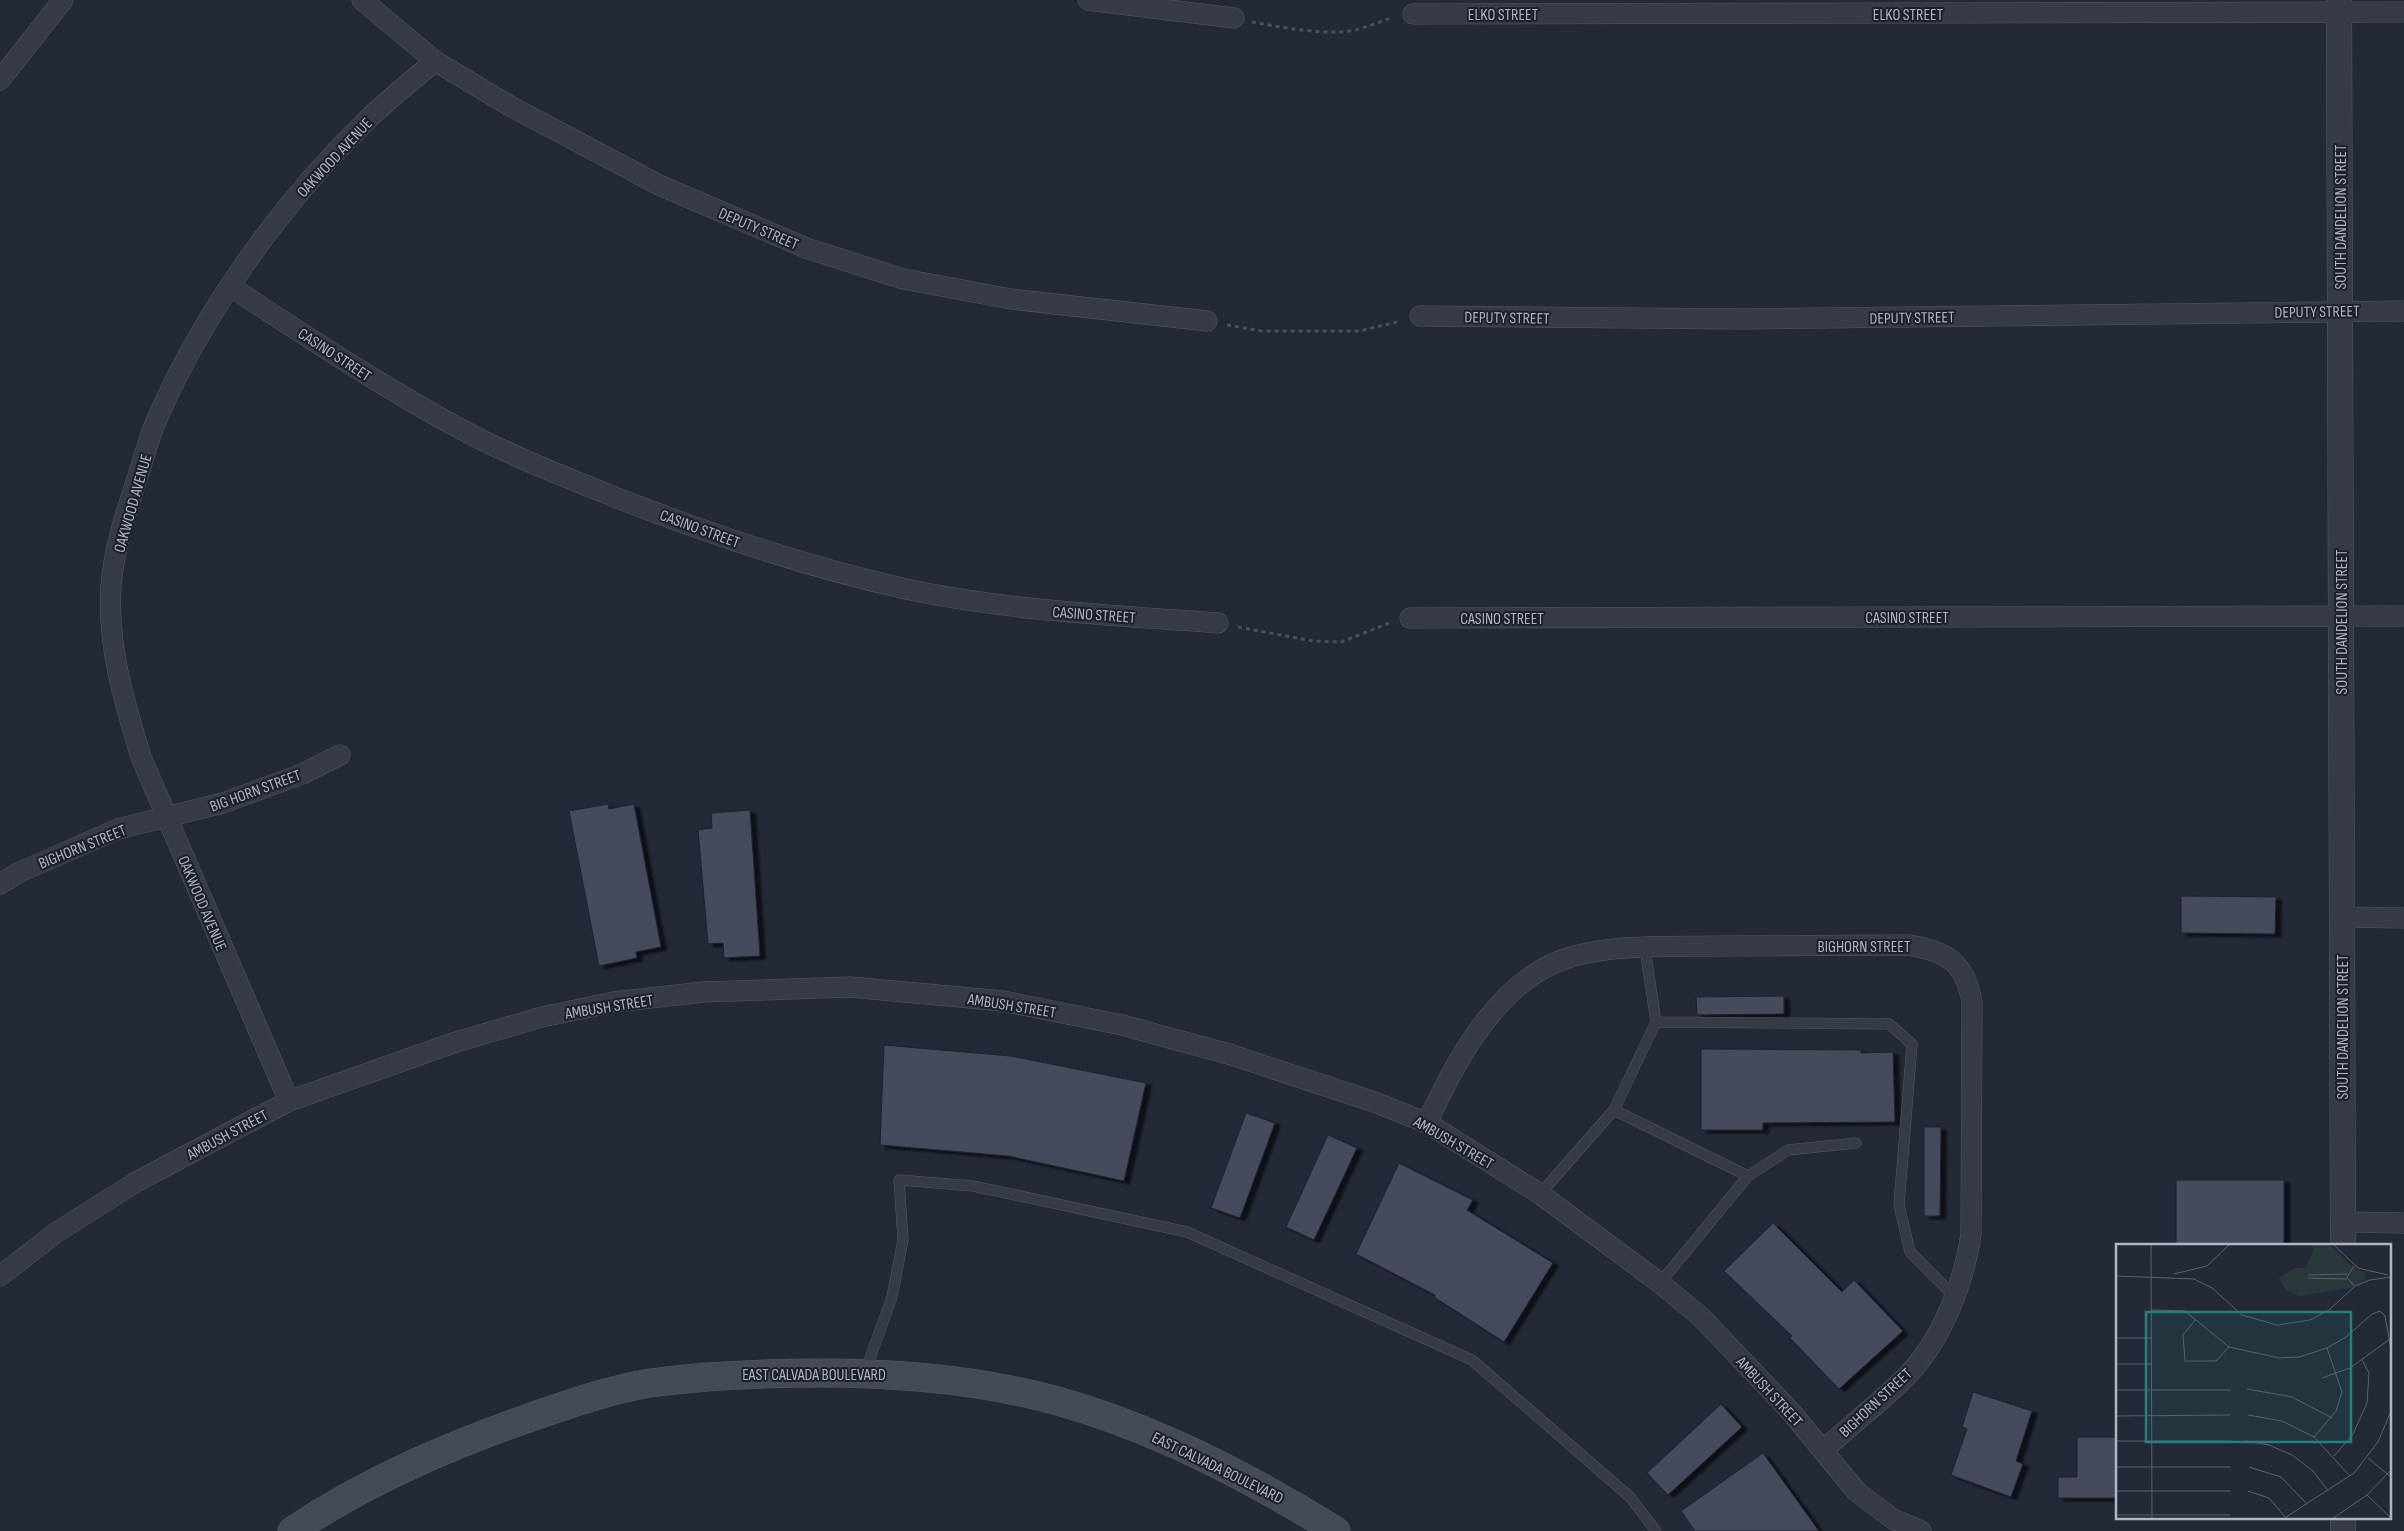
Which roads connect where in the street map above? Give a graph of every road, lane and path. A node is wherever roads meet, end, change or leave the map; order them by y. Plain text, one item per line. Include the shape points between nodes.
1 (63, 0) edge
2 (362, 0) edge
3 (1088, 0) edge
4 (2339, 6) edge
5 (2404, 12) edge
6 (1413, 14) joint
7 (1234, 18) joint
8 (435, 61) junction
9 (0, 80) edge
10 (231, 287) junction
11 (2341, 311) junction
12 (2404, 311) edge
13 (1420, 316) joint
14 (1207, 322) joint
15 (2340, 616) junction
16 (2404, 616) edge
17 (1410, 618) joint
18 (1218, 623) joint
19 (340, 755) dead end
20 (166, 818) junction
21 (0, 884) edge
22 (2341, 917) junction
23 (2404, 918) edge
24 (1645, 948) junction
25 (1656, 1022) junction
26 (289, 1101) junction
27 (1614, 1110) junction
28 (1427, 1123) junction
29 (1856, 1143) dead end
30 (1748, 1176) junction
31 (1540, 1194) junction
32 (2404, 1222) edge
33 (2343, 1234) edge
34 (0, 1276) edge
35 (1660, 1283) junction
36 (1956, 1296) junction
37 (864, 1373) junction
38 (1823, 1450) junction
39 (2343, 1518) edge
40 (292, 1531) edge
41 (1336, 1531) edge
42 (1656, 1531) edge
43 (1921, 1531) edge
44 (2343, 1531) edge

1 - 9 street
2 - 8 street, DEPUTY STREET
3 - 7 street
4 - 5 street, ELKO STREET
4 - 6 street, ELKO STREET
4 - 11 street, SOUTH DANDELION STREET
6 - 7 path via 1394,16 1341,32 1282,27
8 - 10 street, OAKWOOD AVENUE via 365,122 284,210
8 - 14 street, DEPUTY STREET via 510,106 659,185 806,248 903,279 1011,299
10 - 18 street, CASINO STREET via 384,386 459,428 546,470 765,552 906,589 1018,608
10 - 20 street, OAKWOOD AVENUE via 183,364 156,421 121,529 111,586 112,634 123,697 141,757
11 - 12 street, DEPUTY STREET
11 - 13 street, DEPUTY STREET via 1744,319
11 - 15 street, SOUTH DANDELION STREET
13 - 14 path via 1359,332 1262,331
15 - 16 street, CASINO STREET
15 - 17 street, CASINO STREET
15 - 22 street, SOUTH DANDELION STREET
17 - 18 path via 1396,620 1341,642 1313,641
19 - 20 street, BIG HORN STREET via 302,774 224,803
20 - 21 street, BIGHORN STREET via 118,829
20 - 26 street, OAKWOOD AVENUE
22 - 23 street
22 - 33 street, SOUTH DANDELION STREET
24 - 25 lane
24 - 28 street, BIGHORN STREET via 1586,952 1550,965 1516,988 1472,1038
24 - 36 street, BIGHORN STREET via 1908,945 1946,955 1963,971 1972,1002 1970,1235
25 - 27 lane
25 - 36 lane via 1889,1024 1912,1044 1899,1205 1910,1252
26 - 28 street, AMBUSH STREET via 456,1042 614,1002 704,992 850,988 1003,1001 1122,1025 1241,1058 1377,1102
26 - 34 street, AMBUSH STREET via 136,1182 57,1232
27 - 30 lane
27 - 31 lane
28 - 31 street, AMBUSH STREET
29 - 30 lane via 1788,1150
30 - 35 lane
31 - 35 street, AMBUSH STREET
32 - 33 street
35 - 38 street, AMBUSH STREET via 1701,1317
36 - 38 street, BIGHORN STREET via 1931,1344 1905,1378
37 - 40 main road, EAST CALVADA BOULEVARD via 743,1373 648,1384 593,1396 484,1433 407,1465
37 - 41 main road, EAST CALVADA BOULEVARD via 968,1383 1052,1399 1096,1413 1184,1447 1282,1497
37 - 42 lane via 892,1296 903,1240 899,1180 973,1186 1187,1232 1472,1360 1630,1497
38 - 43 street, AMBUSH STREET via 1856,1490 1893,1519
39 - 44 street

